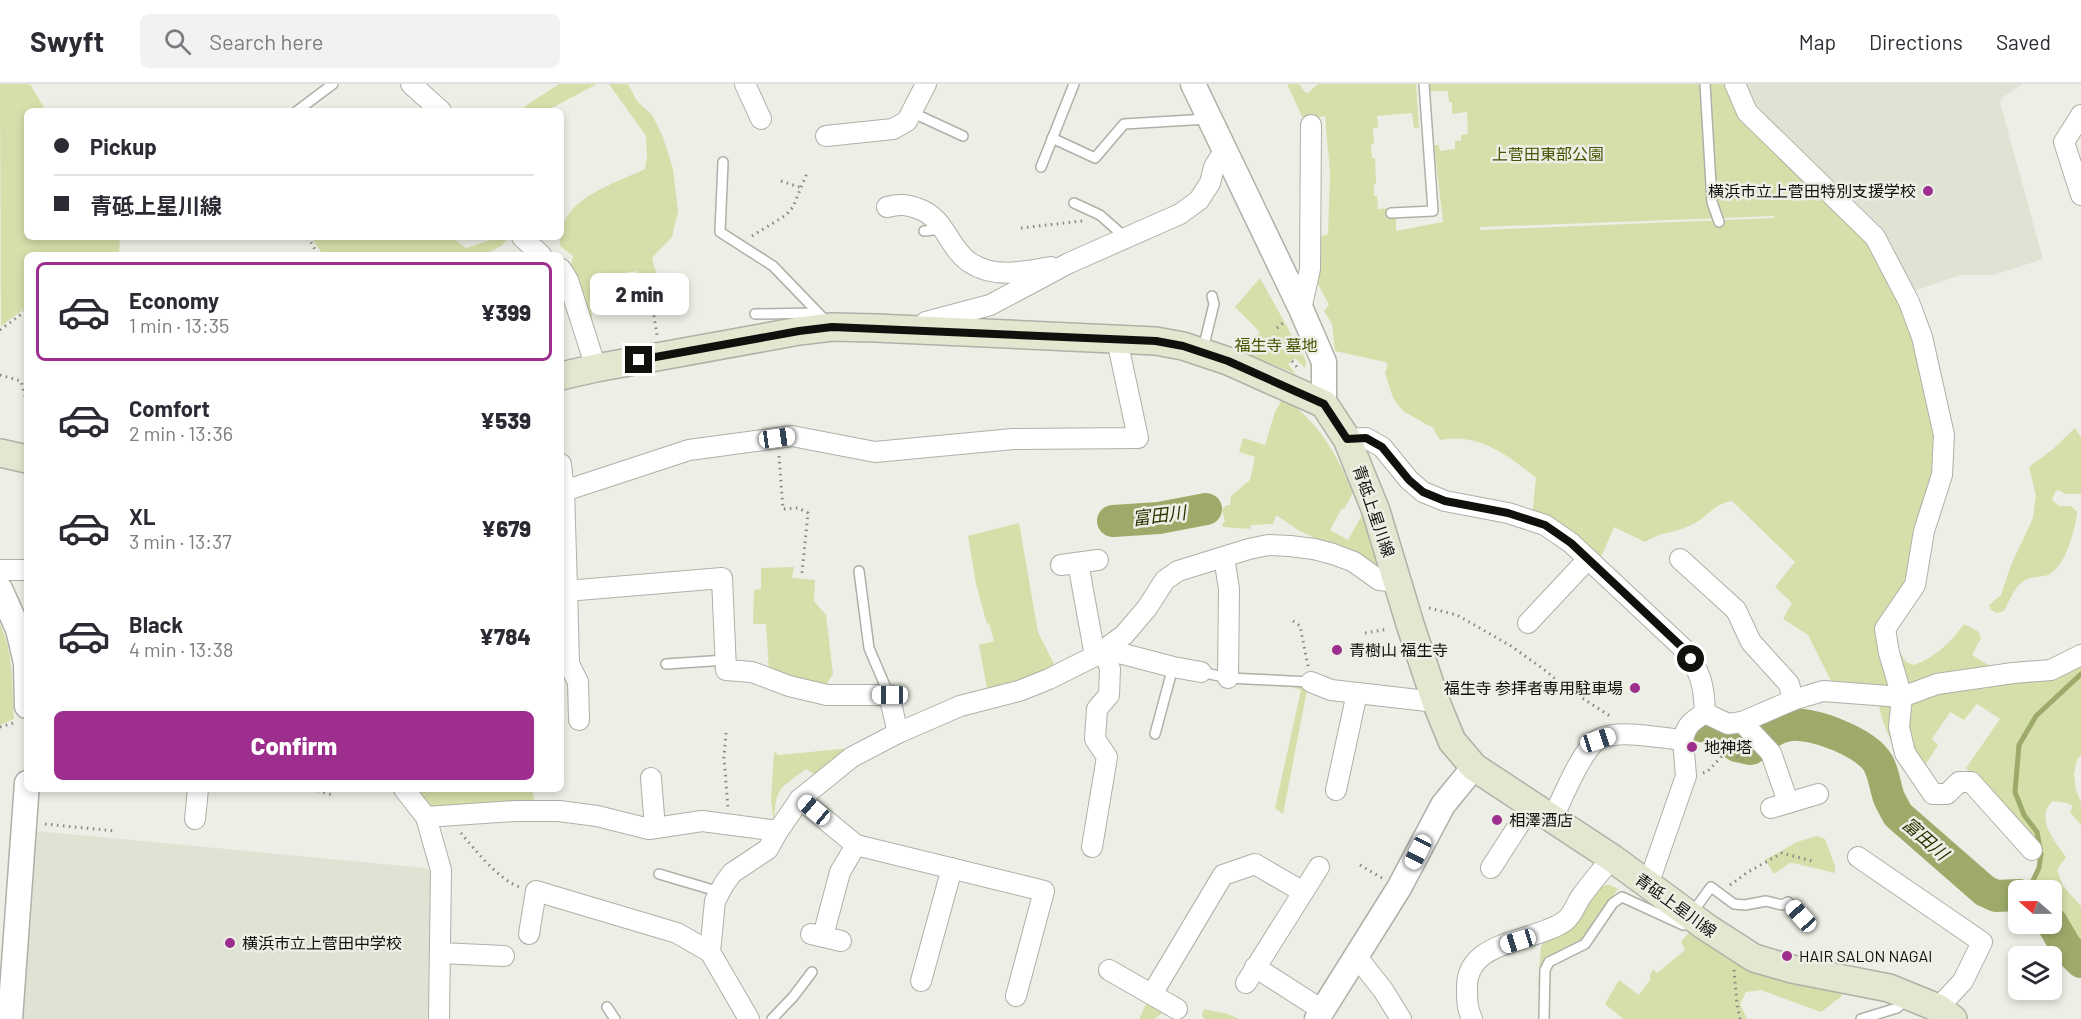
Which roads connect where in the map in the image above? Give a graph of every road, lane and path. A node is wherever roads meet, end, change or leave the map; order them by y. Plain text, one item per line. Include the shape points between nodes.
1 (333, 84) edge
2 (411, 84) edge
3 (745, 84) edge
4 (926, 84) edge
5 (1074, 84) edge
6 (1193, 84) edge
7 (1424, 84) edge
8 (1705, 84) edge
9 (1735, 84) edge
10 (301, 108) edge
11 (438, 108) edge
12 (911, 112) junction
13 (2081, 115) edge
14 (760, 119) dead end
15 (1209, 119) junction
16 (1311, 125) dead end
17 (826, 136) dead end
18 (963, 136) dead end
19 (1052, 138) junction
20 (1224, 151) junction
21 (723, 162) dead end
22 (1041, 166) dead end
23 (807, 173) dead end
24 (2078, 175) edge
25 (781, 181) dead end
26 (802, 188) junction
27 (2081, 195) edge
28 (1074, 203) dead end
29 (887, 207) dead end
30 (1391, 213) dead end
31 (1085, 221) dead end
32 (1719, 222) dead end
33 (1022, 228) dead end
34 (944, 229) junction
35 (924, 231) dead end
36 (1127, 238) junction
37 (525, 240) edge
38 (744, 247) junction
39 (538, 252) edge
40 (1069, 263) junction
41 (564, 274) edge
42 (649, 286) dead end
43 (1212, 296) dead end
44 (24, 312) edge
45 (754, 314) dead end
46 (1293, 315) junction
47 (825, 320) junction
48 (1277, 328) dead end
49 (0, 330) edge
50 (922, 332) junction
51 (1117, 340) junction
52 (1203, 352) junction
53 (661, 356) junction
54 (596, 368) junction
55 (0, 375) edge
56 (564, 375) edge
57 (24, 392) edge
58 (1324, 404) junction
59 (777, 438) junction
60 (1347, 439) junction
61 (0, 453) edge
62 (24, 458) edge
63 (564, 488) edge
64 (564, 542) edge
65 (1224, 557) junction
66 (1588, 559) junction
67 (1680, 559) dead end
68 (1098, 560) dead end
69 (0, 570) edge
70 (24, 570) edge
71 (859, 571) dead end
72 (802, 573) dead end
73 (567, 588) junction
74 (0, 589) edge
75 (1401, 592) junction
76 (1293, 621) dead end
77 (1528, 623) dead end
78 (1384, 630) dead end
79 (1365, 633) dead end
80 (1099, 652) junction
81 (24, 654) edge
82 (2081, 655) edge
83 (726, 660) junction
84 (666, 664) dead end
85 (1173, 667) junction
86 (1201, 672) joint
87 (1228, 678) junction
88 (1311, 682) junction
89 (1357, 693) junction
90 (890, 695) junction
91 (24, 697) edge
92 (1902, 697) junction
93 (1793, 700) junction
94 (1436, 702) junction
95 (1705, 713) junction
96 (23, 714) edge
97 (1612, 718) dead end
98 (579, 720) dead end
99 (0, 727) edge
100 (1747, 727) junction
101 (726, 733) dead end
102 (897, 733) junction
103 (1155, 734) dead end
104 (1683, 740) junction
105 (1742, 760) dead end
106 (1474, 767) junction
107 (1686, 776) junction
108 (651, 778) dead end
109 (1336, 790) dead end
110 (26, 792) edge
111 (198, 792) edge
112 (322, 792) edge
113 (407, 792) edge
114 (1818, 794) dead end
115 (332, 795) dead end
116 (800, 798) junction
117 (1542, 813) junction
118 (435, 816) junction
119 (195, 819) dead end
120 (24, 822) junction
121 (729, 825) junction
122 (655, 828) junction
123 (115, 831) dead end
124 (778, 831) junction
125 (855, 845) junction
126 (1092, 847) dead end
127 (2032, 850) dead end
128 (1858, 857) dead end
129 (1612, 858) junction
130 (1812, 861) dead end
131 (1360, 865) dead end
132 (1320, 867) dead end
133 (952, 868) junction
134 (1491, 868) dead end
135 (659, 874) dead end
136 (1376, 875) dead end
137 (1648, 885) junction
138 (536, 891) junction
139 (720, 892) junction
140 (1303, 892) junction
141 (1719, 893) junction
142 (1690, 915) junction
143 (1801, 916) dead end
144 (529, 934) dead end
145 (825, 937) dead end
146 (1729, 943) junction
147 (710, 952) junction
148 (440, 953) junction
149 (504, 956) dead end
150 (1357, 957) junction
151 (1109, 969) dead end
152 (812, 972) dead end
153 (922, 981) dead end
154 (1152, 994) junction
155 (1016, 996) dead end
156 (1910, 996) junction
157 (607, 1007) dead end
158 (1177, 1009) dead end
159 (1946, 1013) edge
160 (1320, 1015) edge
161 (10, 1019) edge
162 (439, 1019) edge
163 (615, 1019) edge
164 (749, 1019) edge
165 (772, 1019) edge
166 (1401, 1019) edge
167 (1472, 1019) edge
168 (1544, 1019) edge
169 (1740, 1019) edge
170 (1861, 1019) edge

1 - 10 lane
2 - 11 street
3 - 14 street
4 - 12 street
5 - 19 lane
6 - 15 street
7 - 30 lane via 1433,211
8 - 32 lane via 1712,202
9 - 92 street via 1747,112 1875,237 1916,304 1944,435 1942,475 1924,531 1915,585 1885,629
12 - 17 street via 907,121 893,129
12 - 18 lane
13 - 24 street via 2064,142
15 - 19 lane via 1124,124 1095,158
15 - 20 street
16 - 46 street via 1310,270
19 - 22 lane
20 - 36 street via 1199,200 1180,214
20 - 46 street
21 - 38 lane via 720,232
23 - 26 path
24 - 27 street
25 - 26 path
26 - 38 path via 794,207 755,233
28 - 36 lane via 1100,215
29 - 34 street via 900,204 930,213
31 - 33 path
34 - 35 lane
34 - 40 street via 968,261 982,269 1018,273
36 - 40 street
37 - 39 street
38 - 47 lane via 773,266
40 - 50 street via 990,305 926,322
41 - 54 street
42 - 53 path
43 - 52 lane via 1214,304
44 - 49 path
45 - 47 lane
46 - 48 path
46 - 58 street via 1324,362
47 - 50 main road
47 - 53 main road via 799,331
50 - 51 main road
51 - 52 main road via 1156,341
51 - 59 street via 1138,438 1013,439 875,452 792,436
52 - 58 main road
53 - 54 main road
54 - 56 main road
55 - 57 path via 21,381
58 - 60 main road, 青砥上星川線
59 - 63 street via 689,450
59 - 72 path via 783,509 798,508 808,513
60 - 66 street via 1366,438 1382,447 1423,492 1545,525
60 - 75 main road, 青砥上星川線 via 1376,511
61 - 62 main road
64 - 73 street
65 - 75 street via 1268,545 1314,549 1354,562
65 - 80 street via 1178,571 1165,580 1124,635
65 - 87 street via 1229,589
66 - 77 street
66 - 95 street via 1684,649 1698,668
67 - 93 street via 1736,610 1751,642 1789,684
68 - 80 street via 1070,564
69 - 70 street
71 - 90 lane via 869,648
73 - 83 street via 722,578
73 - 98 street via 569,664 578,682
74 - 81 street via 18,629
75 - 94 main road, 青砥上星川線
75 - 97 path via 1457,615 1511,646
76 - 88 path via 1300,626
78 - 79 path
80 - 85 street
80 - 102 street via 1049,679 960,706
80 - 126 street via 1110,669 1109,694 1097,709 1095,739 1107,757
82 - 92 street via 2051,670 1937,684
83 - 84 lane
83 - 90 street via 726,670 752,672 827,695
85 - 86 street
85 - 103 lane
86 - 87 lane
87 - 88 lane
88 - 89 street via 1331,690
89 - 94 street
89 - 109 street
90 - 102 street
91 - 96 street
92 - 93 street via 1823,691
92 - 127 street via 1899,728 1905,753 1933,794 1947,794 1959,782 1971,782
93 - 100 street
94 - 106 main road, 青砥上星川線 via 1452,741
95 - 100 street via 1728,724
95 - 104 street via 1686,728
96 - 99 path
100 - 114 street via 1771,753 1780,805
101 - 121 path
102 - 116 street via 852,757
104 - 107 street
104 - 117 street via 1624,735 1598,740
105 - 107 path via 1724,754 1707,772
106 - 117 main road, 青砥上星川線
106 - 150 street via 1443,805
107 - 137 street
108 - 122 street
110 - 120 street
111 - 119 street
112 - 115 path
113 - 118 street
116 - 124 street
116 - 125 street
117 - 129 main road, 青砥上星川線
117 - 134 street
118 - 122 street via 560,812
118 - 138 path via 514,885
118 - 148 street via 441,870
120 - 123 path
120 - 161 street
121 - 122 street via 702,821
121 - 124 street
124 - 139 street via 768,849 732,873
125 - 133 street
125 - 145 street via 840,872
128 - 159 street via 1982,942
129 - 137 main road, 青砥上星川線
129 - 167 street via 1568,920 1540,934 1495,948 1472,963 1467,980 1467,1008
130 - 141 path via 1782,853
131 - 136 path
132 - 140 street
133 - 153 street
133 - 155 street via 1044,891
135 - 139 lane
137 - 142 main road, 青砥上星川線
138 - 144 street
138 - 147 street via 677,933
139 - 147 street via 715,901
140 - 154 street via 1255,864 1223,875
140 - 160 street via 1251,975
141 - 142 lane via 1711,886
141 - 143 lane via 1734,904 1788,902
142 - 146 main road, 青砥上星川線
142 - 168 lane via 1683,925 1622,897 1617,900 1585,944 1549,962 1545,970
146 - 156 main road, 青砥上星川線 via 1780,967 1889,988
146 - 169 path
147 - 164 street
148 - 149 street
148 - 162 street
150 - 160 street
150 - 166 street
151 - 154 street
152 - 165 lane
154 - 158 street
156 - 159 main road, 青砥上星川線
156 - 170 lane via 1897,1008
157 - 163 lane

